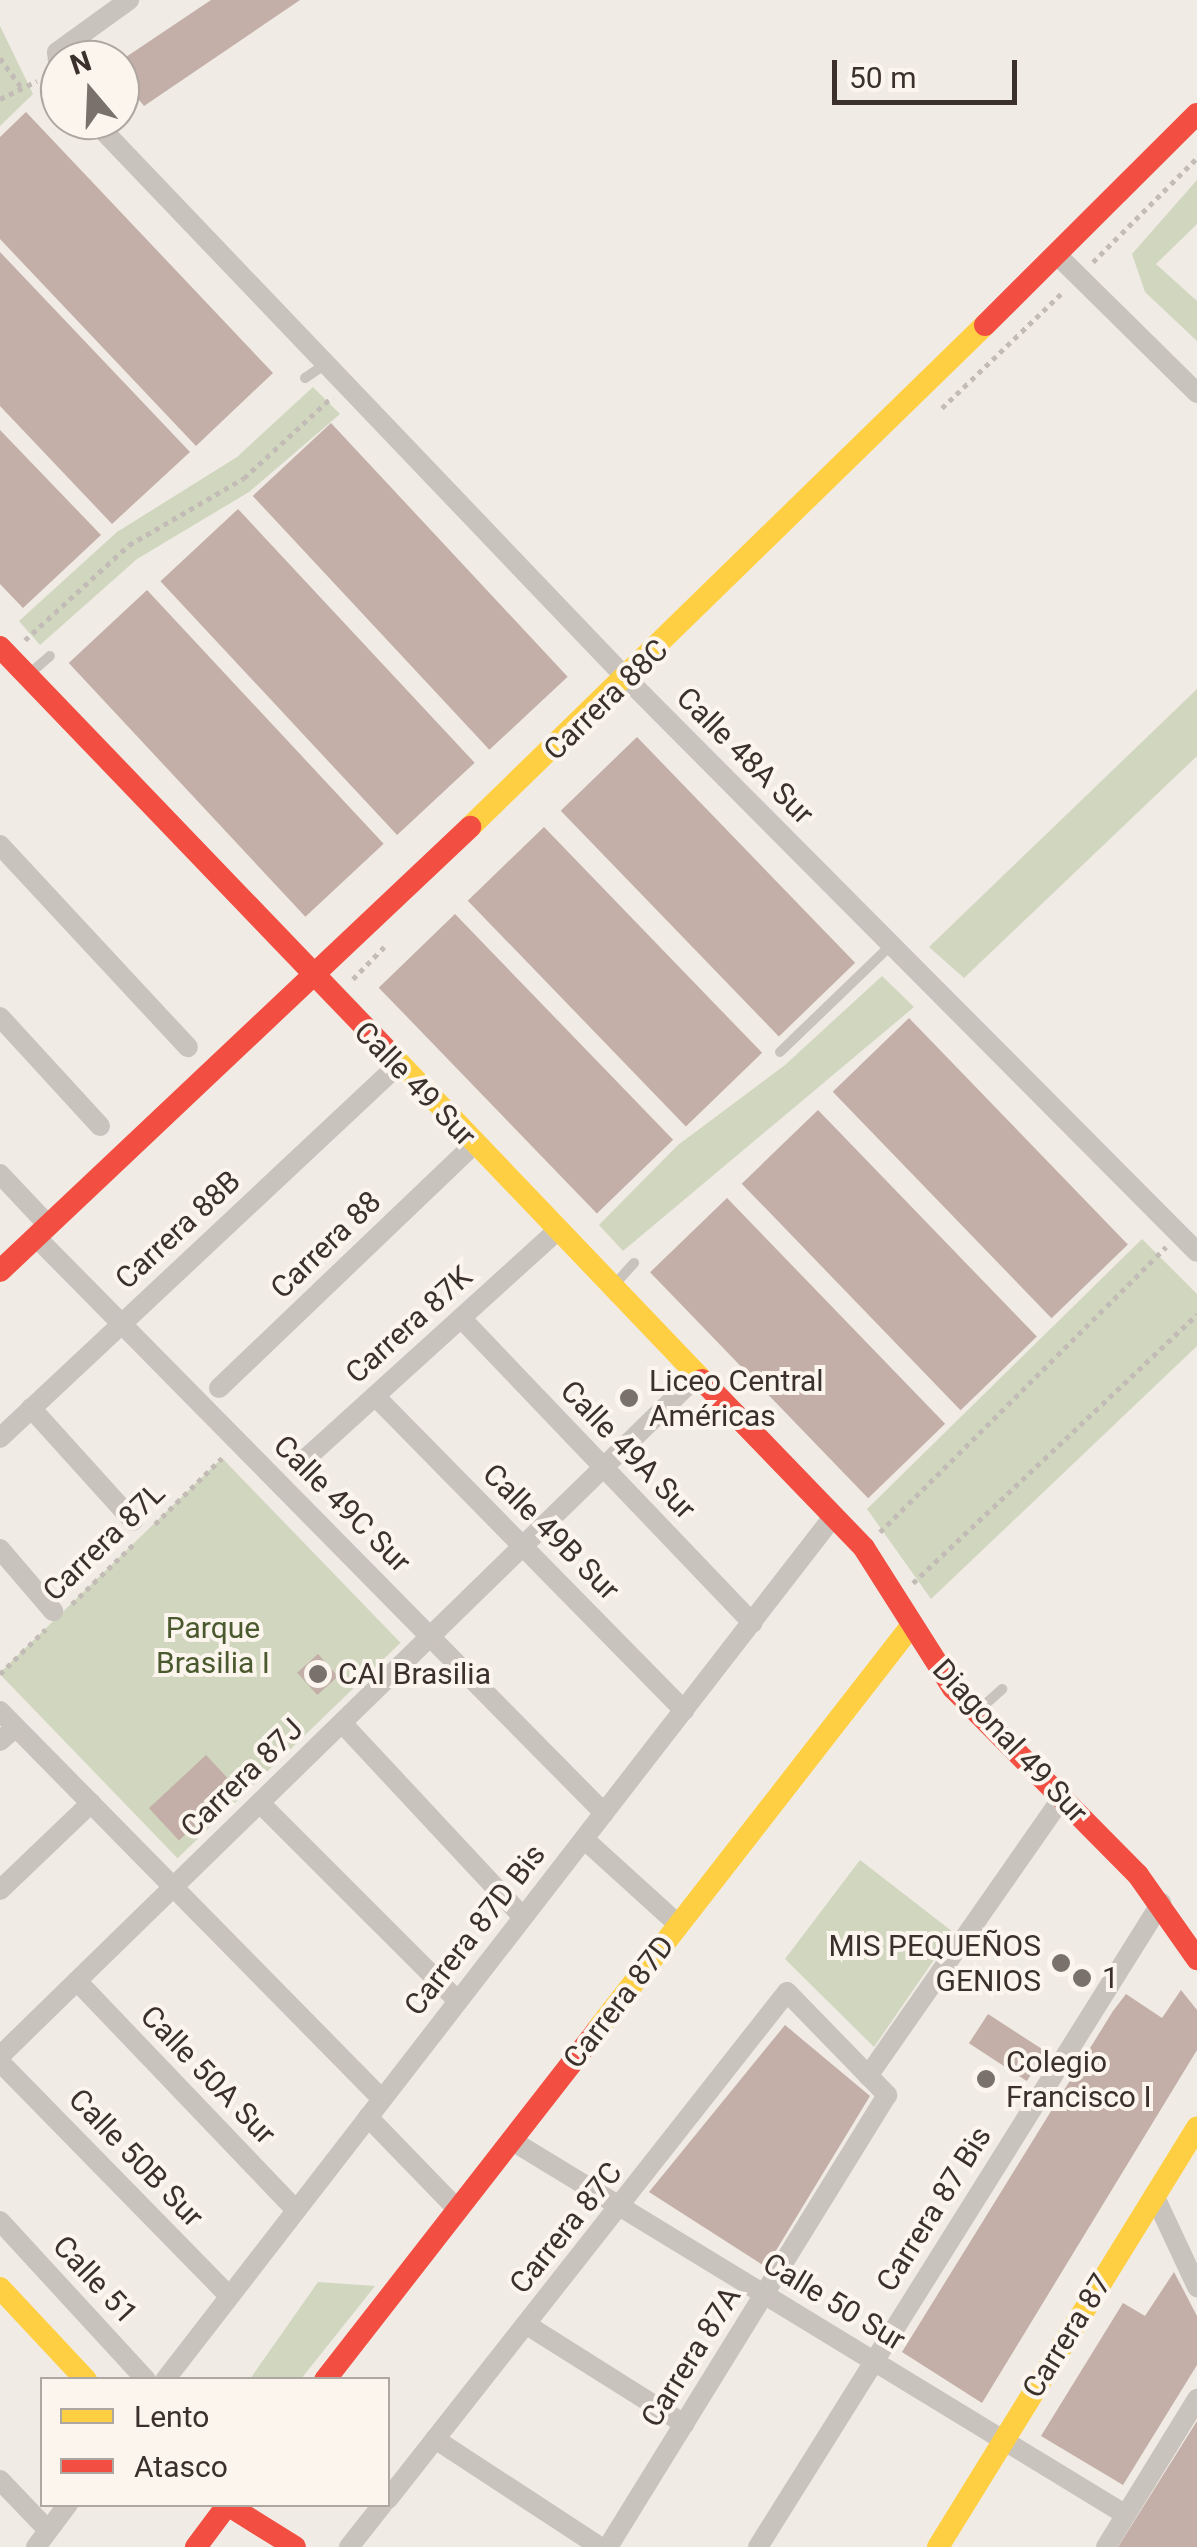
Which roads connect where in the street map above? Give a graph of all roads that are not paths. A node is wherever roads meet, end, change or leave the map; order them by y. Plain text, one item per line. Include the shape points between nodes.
1 (128, 0) edge
2 (89, 40) edge
3 (1197, 114) edge
4 (112, 140) edge
5 (1058, 257) junction
6 (326, 363) junction
7 (305, 378) dead end
8 (1197, 392) edge
9 (4, 652) edge
10 (50, 656) dead end
11 (27, 676) junction
12 (627, 679) junction
13 (0, 845) edge
14 (891, 945) junction
15 (315, 979) junction
16 (0, 1017) edge
17 (188, 1047) dead end
18 (780, 1052) dead end
19 (398, 1065) junction
20 (100, 1126) dead end
21 (474, 1144) junction
22 (0, 1174) edge
23 (557, 1231) junction
24 (43, 1232) junction
25 (1197, 1252) edge
26 (634, 1263) dead end
27 (0, 1271) edge
28 (612, 1288) junction
29 (460, 1318) junction
30 (122, 1324) junction
31 (698, 1376) junction
32 (219, 1388) dead end
33 (375, 1396) junction
34 (31, 1408) junction
35 (0, 1438) edge
36 (301, 1463) dead end
37 (604, 1467) junction
38 (833, 1517) junction
39 (133, 1520) dead end
40 (523, 1546) junction
41 (0, 1549) edge
42 (58, 1614) road end
43 (752, 1622) junction
44 (912, 1625) junction
45 (430, 1636) junction
46 (1002, 1689) dead end
47 (0, 1710) edge
48 (684, 1710) junction
49 (976, 1713) junction
50 (342, 1723) junction
51 (8, 1734) edge
52 (1062, 1798) junction
53 (91, 1803) junction
54 (260, 1803) junction
55 (604, 1813) junction
56 (584, 1839) junction
57 (174, 1887) junction
58 (0, 1890) edge
59 (1161, 1903) junction
60 (523, 1917) junction
61 (679, 1925) junction
62 (1197, 1958) edge
63 (77, 1981) junction
64 (458, 2001) junction
65 (0, 2059) edge
66 (868, 2076) junction
67 (382, 2099) junction
68 (368, 2117) junction
69 (1197, 2126) edge
70 (511, 2140) junction
71 (1154, 2195) junction
72 (621, 2208) junction
73 (296, 2210) junction
74 (457, 2210) junction
75 (0, 2221) edge
76 (1197, 2287) edge
77 (0, 2288) edge
78 (764, 2295) junction
79 (229, 2296) junction
80 (527, 2325) junction
81 (874, 2362) junction
82 (83, 2377) edge
83 (143, 2377) edge
84 (167, 2377) edge
85 (327, 2377) edge
86 (1197, 2398) edge
87 (684, 2424) junction
88 (436, 2439) junction
89 (1003, 2440) junction
90 (0, 2480) edge
91 (390, 2496) edge
92 (66, 2507) edge
93 (226, 2507) edge
94 (230, 2507) edge
95 (381, 2507) edge
96 (1126, 2516) junction
97 (42, 2539) edge
98 (196, 2547) edge
99 (295, 2547) edge
100 (349, 2547) edge
101 (600, 2547) edge
102 (608, 2547) edge
103 (758, 2547) edge
104 (938, 2547) edge
105 (1106, 2547) edge

1 - 2 street
3 - 5 street, Carrera 88C
4 - 6 street, Calle 48A Sur
5 - 8 street
5 - 12 street, Carrera 88C
6 - 7 lane
6 - 12 street, Calle 48A Sur
9 - 11 street, Calle 49 Sur
10 - 11 lane
11 - 15 street, Calle 49 Sur
12 - 14 street, Calle 48A Sur
12 - 15 street, Carrera 88C
13 - 17 street
14 - 18 lane
14 - 25 street, Calle 48A Sur
15 - 19 street, Calle 49 Sur
15 - 24 street, Carrera 88C
16 - 20 street
19 - 21 street, Calle 49 Sur
19 - 30 street, Carrera 88B
21 - 23 street, Calle 49 Sur
21 - 32 street, Carrera 88
22 - 24 street, Calle 49C Sur
23 - 28 street, Calle 49 Sur
23 - 29 street, Carrera 87K
24 - 27 street, Carrera 88C
24 - 30 street, Calle 49C Sur
26 - 28 lane
28 - 31 street, Calle 49 Sur
29 - 33 street, Carrera 87K
29 - 37 street, Calle 49A Sur
30 - 34 street, Carrera 88B
30 - 45 street, Calle 49C Sur
31 - 37 street, Carrera 87J
31 - 38 street, Calle 49 Sur
33 - 36 street, Carrera 87K
33 - 40 street, Calle 49B Sur
34 - 35 street, Carrera 88B
34 - 39 street
37 - 40 street, Carrera 87J
37 - 43 street, Calle 49A Sur
38 - 43 street, Carrera 87D Bis
38 - 44 street, Diagonal 49 Sur via 864,1548
40 - 45 street, Carrera 87J
40 - 48 street, Calle 49B Sur
41 - 42 street
43 - 48 street, Carrera 87D Bis
44 - 49 street, Diagonal 49 Sur
44 - 61 street, Carrera 87D
45 - 50 street, Carrera 87J
45 - 55 street, Calle 49C Sur
46 - 49 lane
47 - 51 street
48 - 55 street, Carrera 87D Bis
49 - 52 street, Diagonal 49 Sur
50 - 54 street, Carrera 87J
50 - 60 street
51 - 53 street
52 - 59 street, Diagonal 49 Sur
52 - 66 street
53 - 57 street
53 - 58 street
54 - 57 street, Carrera 87J
54 - 64 street
55 - 56 street, Carrera 87D Bis
56 - 60 street, Carrera 87D Bis
56 - 61 street
57 - 63 street, Carrera 87J
57 - 67 street
59 - 62 street, Diagonal 49 Sur
59 - 81 street, Carrera 87 Bis
60 - 64 street, Carrera 87D Bis
61 - 70 street, Carrera 87D
63 - 65 street, Carrera 87J
63 - 73 street, Calle 50A Sur
64 - 67 street, Carrera 87D Bis
65 - 79 street, Calle 50B Sur
66 - 72 street, Carrera 87C via 787,1992
66 - 78 street, Carrera 87A via 886,2095
67 - 68 street, Carrera 87D Bis
68 - 73 street, Carrera 87D Bis
68 - 74 street
69 - 71 street, Carrera 87
70 - 72 street, Calle 50 Sur
70 - 74 street, Carrera 87D
71 - 76 street
71 - 89 street, Carrera 87
72 - 78 street, Calle 50 Sur
72 - 80 street, Carrera 87C
73 - 79 street, Carrera 87D Bis
74 - 85 street, Carrera 87D
75 - 83 street, Calle 51
77 - 82 street
78 - 81 street, Calle 50 Sur
78 - 87 street, Carrera 87A
79 - 84 street, Carrera 87D Bis
80 - 87 street
80 - 88 street, Carrera 87C
81 - 89 street, Calle 50 Sur
81 - 103 street, Carrera 87 Bis
86 - 96 street
87 - 102 street, Carrera 87A
88 - 91 street, Carrera 87C
88 - 101 street
89 - 96 street, Calle 50 Sur
89 - 104 street, Carrera 87
90 - 97 street
92 - 97 street
93 - 98 street
94 - 99 street
95 - 100 street, Carrera 87C
96 - 105 street

